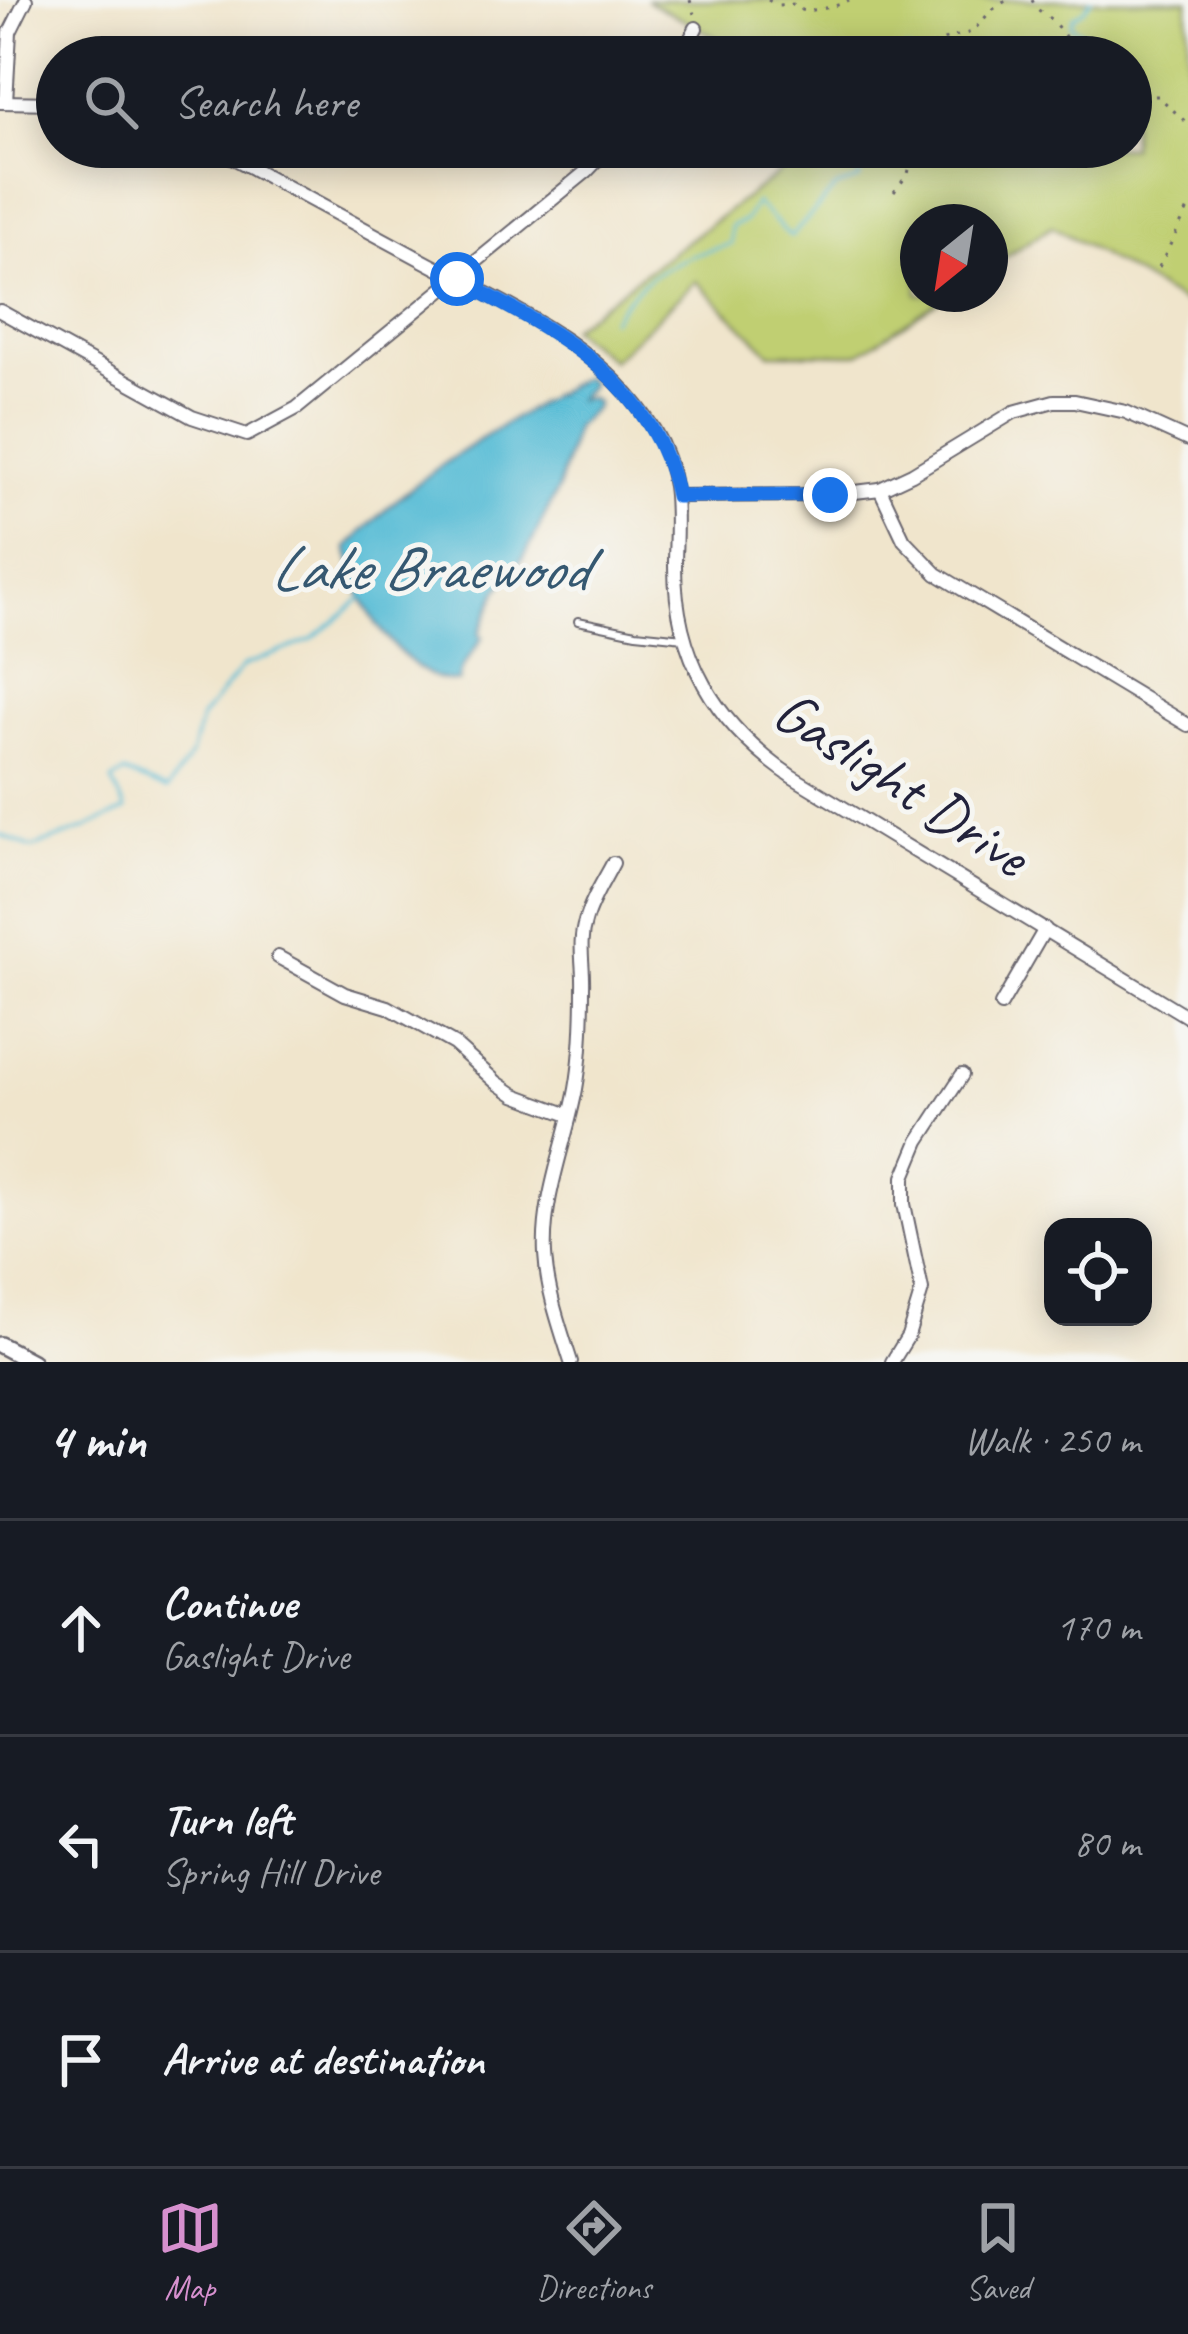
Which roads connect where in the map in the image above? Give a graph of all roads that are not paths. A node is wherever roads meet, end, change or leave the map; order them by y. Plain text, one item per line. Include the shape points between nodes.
1 (26, 0) edge
2 (696, 28) road end
3 (692, 36) edge
4 (3, 102) edge
5 (36, 103) edge
6 (252, 168) edge
7 (590, 168) edge
8 (457, 279) junction
9 (0, 311) edge
10 (1188, 440) edge
11 (880, 489) junction
12 (677, 496) junction
13 (578, 621) dead end
14 (684, 638) junction
15 (1188, 725) edge
16 (613, 863) dead end
17 (1045, 929) junction
18 (278, 957) dead end
19 (1001, 1005) dead end
20 (1188, 1017) edge
21 (962, 1075) dead end
22 (569, 1115) junction
23 (0, 1345) edge
24 (32, 1362) edge
25 (571, 1362) edge
26 (892, 1362) edge

1 - 4 street via 8,43
2 - 3 street
4 - 5 street
6 - 8 street, Gaslight Drive
7 - 8 street
8 - 9 street via 298,408 247,435 192,417
8 - 12 street, Gaslight Drive via 563,337 613,380 656,434
10 - 11 street via 1126,412 1054,401 1014,412
11 - 12 street
11 - 15 street via 896,527 937,574
12 - 14 street, Gaslight Drive via 676,600
13 - 14 lane
14 - 17 street, Gaslight Drive via 713,700 764,757
16 - 22 street via 584,922
17 - 19 street
17 - 20 street, Gaslight Drive
18 - 22 street via 388,1007 454,1044 515,1095
21 - 26 street via 904,1177 922,1290
22 - 25 street via 545,1259
23 - 24 street

